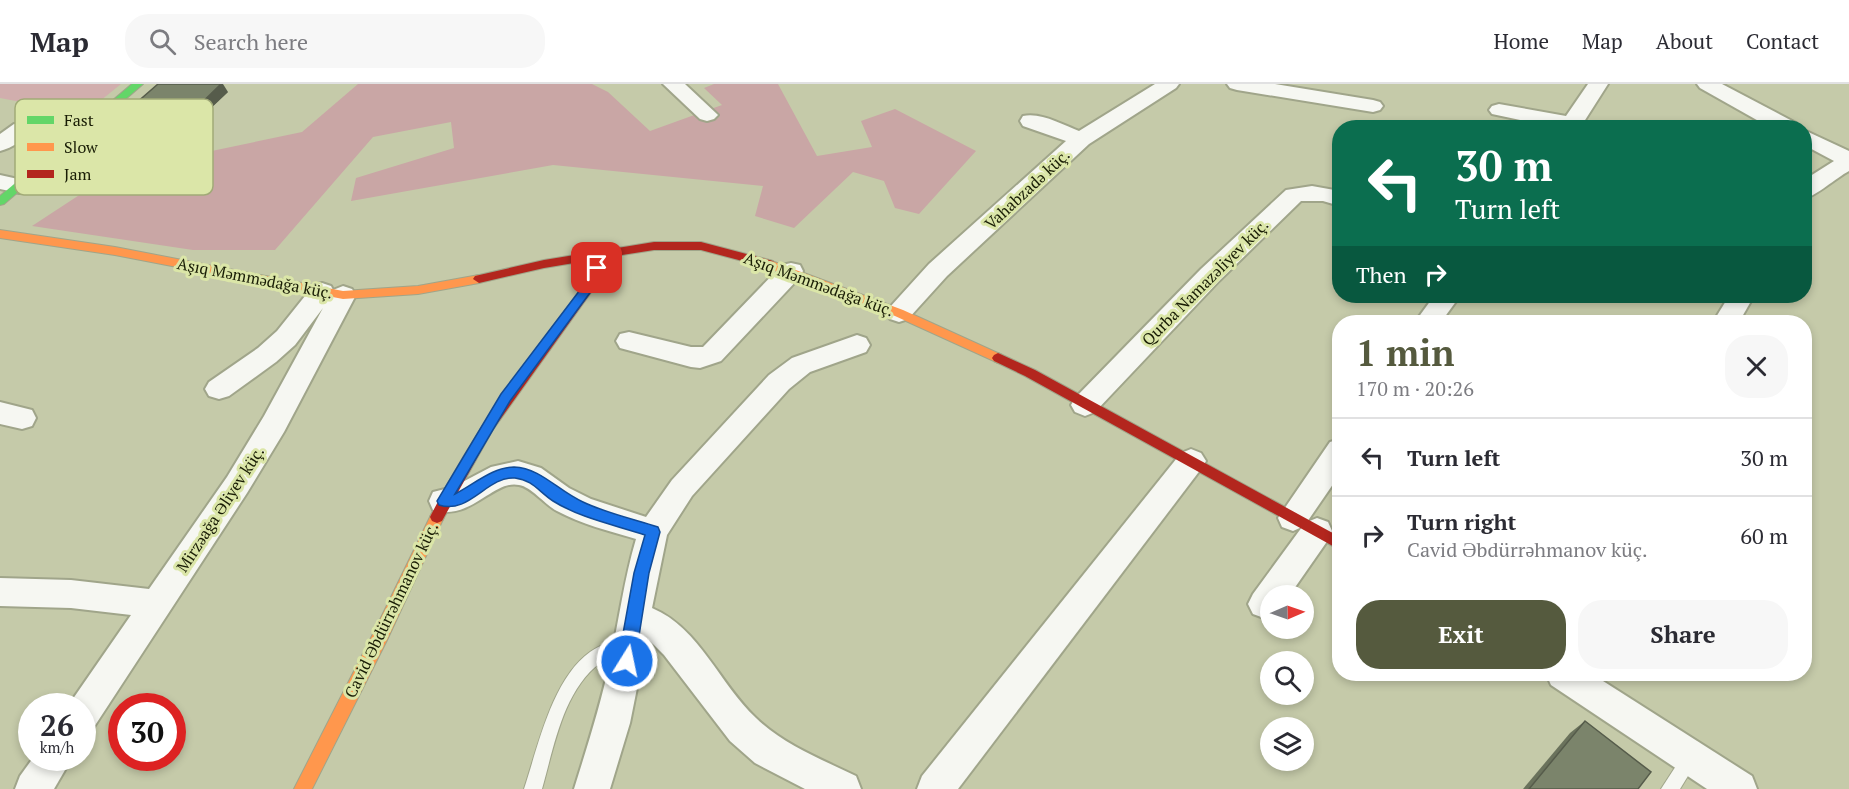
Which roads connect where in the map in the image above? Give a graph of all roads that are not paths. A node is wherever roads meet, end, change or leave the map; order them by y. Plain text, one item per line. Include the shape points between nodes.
1 (138, 84) edge
2 (673, 84) edge
3 (1169, 84) edge
4 (1237, 84) edge
5 (1598, 84) edge
6 (1707, 84) edge
7 (120, 99) edge
8 (1373, 106) dead end
9 (1499, 110) dead end
10 (707, 115) dead end
11 (1543, 120) edge
12 (1574, 120) edge
13 (1773, 120) edge
14 (1031, 121) dead end
15 (15, 134) edge
16 (1081, 139) junction
17 (1812, 140) edge
18 (0, 144) edge
19 (1849, 161) edge
20 (9, 184) edge
21 (1812, 185) edge
22 (1332, 196) edge
23 (0, 202) edge
24 (0, 234) edge
25 (598, 254) junction
26 (791, 271) junction
27 (332, 293) junction
28 (898, 313) junction
29 (629, 341) dead end
30 (857, 345) dead end
31 (219, 389) dead end
32 (1085, 405) junction
33 (1191, 461) junction
34 (1332, 477) edge
35 (444, 501) junction
36 (1316, 531) edge
37 (653, 532) junction
38 (1277, 585) edge
39 (0, 592) edge
40 (158, 604) junction
41 (632, 628) junction
42 (1574, 681) edge
43 (96, 695) edge
44 (1693, 757) junction
45 (45, 771) edge
46 (33, 789) edge
47 (303, 789) edge
48 (533, 789) edge
49 (592, 789) edge
50 (843, 789) edge
51 (935, 789) edge
52 (1670, 789) edge
53 (1739, 789) edge

1 - 7 street
2 - 10 street
3 - 16 street, Vahabzadə küç.
4 - 8 street
5 - 12 street
6 - 13 street
9 - 11 street
14 - 16 street
15 - 18 street
16 - 28 street, Vahabzadə küç. via 938,270
17 - 19 street
19 - 21 street
20 - 23 street
22 - 32 street, Qurba Namazəliyev küç. via 1309,191 1294,195 1210,275
24 - 27 street, Aşıq Məmmədağa küç. via 115,251
25 - 26 street, Aşıq Məmmədağa küç. via 654,246 700,246
25 - 27 street, Aşıq Məmmədağa küç. via 451,285 377,294
25 - 35 street, Cavid Əbdürrəhmanov küç. via 588,288 506,397
26 - 28 street, Aşıq Məmmədağa küç.
26 - 29 street via 712,354 691,357
27 - 31 street via 267,355
27 - 40 street, Mirzəağa Əliyev küç. via 274,424
28 - 32 street, Aşıq Məmmədağa küç. via 1030,373
30 - 37 street via 801,365 779,382 682,488
32 - 33 street, Aşıq Məmmədağa küç.
33 - 36 street, Aşıq Məmmədağa küç.
33 - 51 street
34 - 36 street
35 - 37 street via 458,500 495,477 512,472 532,475 558,497 581,508
35 - 47 street, Cavid Əbdürrəhmanov küç.
36 - 38 street
37 - 41 street
39 - 40 street via 71,594
40 - 43 street, Mirzəağa Əliyev küç.
41 - 48 lane via 593,658 577,679 558,710
41 - 49 street via 612,723
41 - 50 street via 656,626 676,644 742,729 768,751
42 - 44 street
44 - 52 lane
44 - 53 street
45 - 46 street

